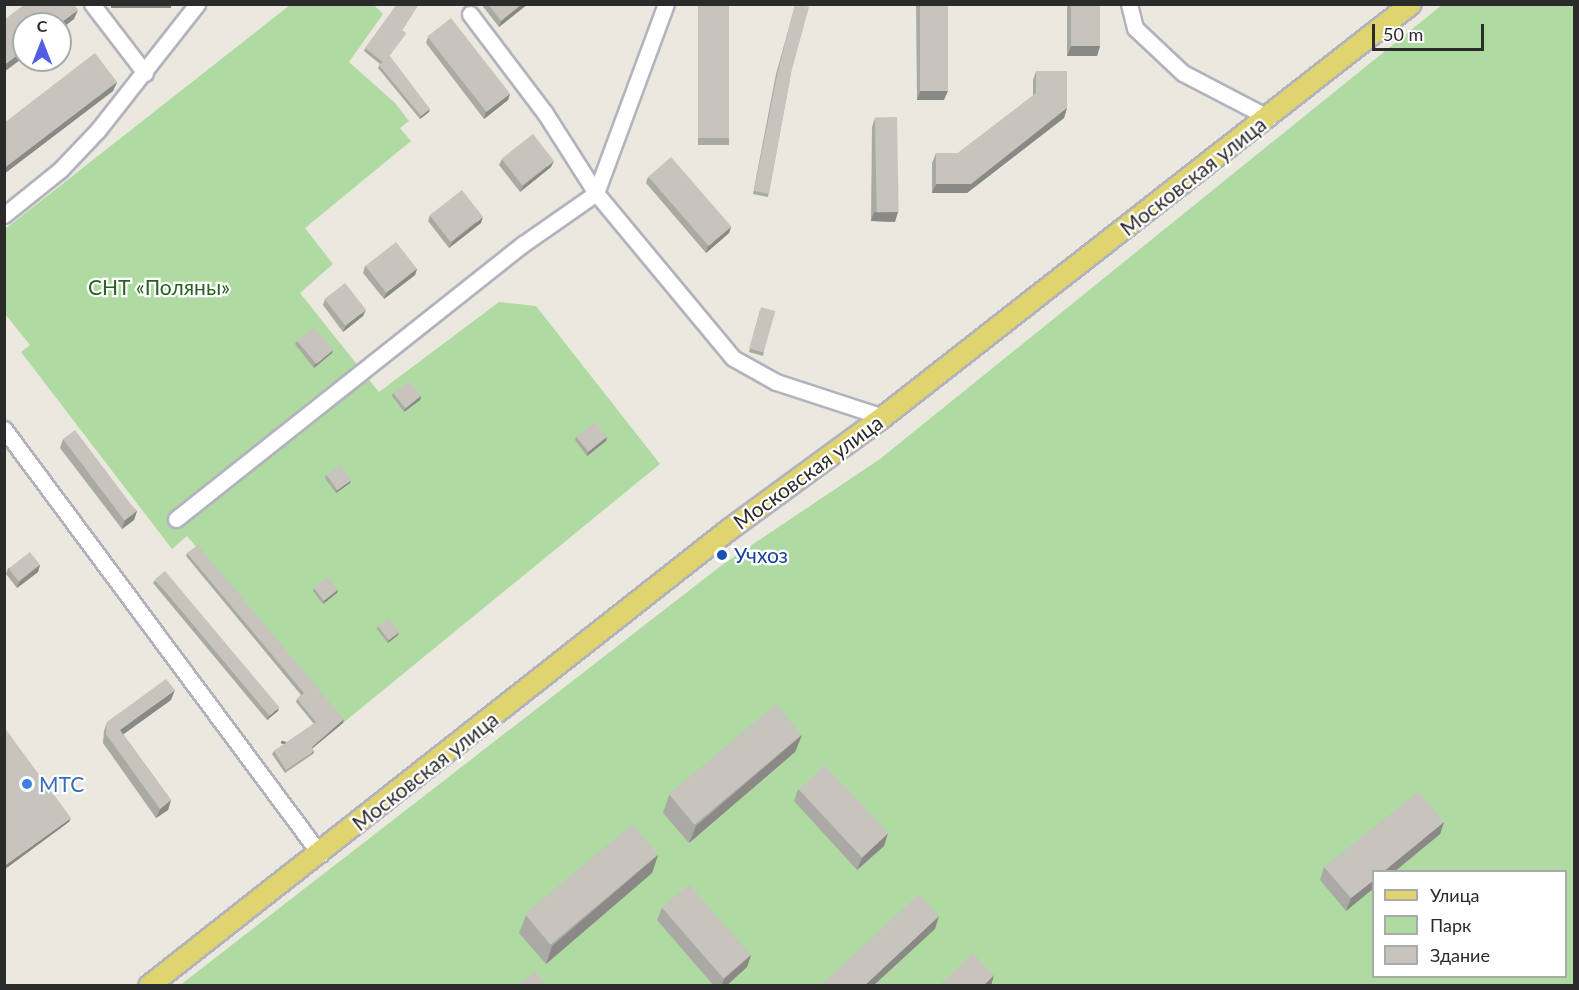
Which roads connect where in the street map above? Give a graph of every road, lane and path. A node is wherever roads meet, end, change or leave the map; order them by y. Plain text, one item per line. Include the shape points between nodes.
1 (92, 4) edge
2 (197, 4) edge
3 (666, 4) edge
4 (1129, 4) edge
5 (1411, 4) edge
6 (471, 14) dead end
7 (145, 73) junction
8 (1269, 118) junction
9 (596, 193) junction
10 (4, 215) edge
11 (883, 417) junction
12 (4, 429) edge
13 (176, 519) dead end
14 (320, 854) junction
15 (149, 986) edge

1 - 7 street
2 - 7 street
3 - 9 street
4 - 8 street via 1135,28 1183,73
5 - 8 main road, Московская улица
6 - 9 street via 545,113
7 - 10 street via 60,170
8 - 11 main road, Московская улица
9 - 11 street via 733,358 777,382
9 - 13 street via 523,244
11 - 14 main road, Московская улица via 730,529
12 - 14 street
14 - 15 main road, Московская улица

